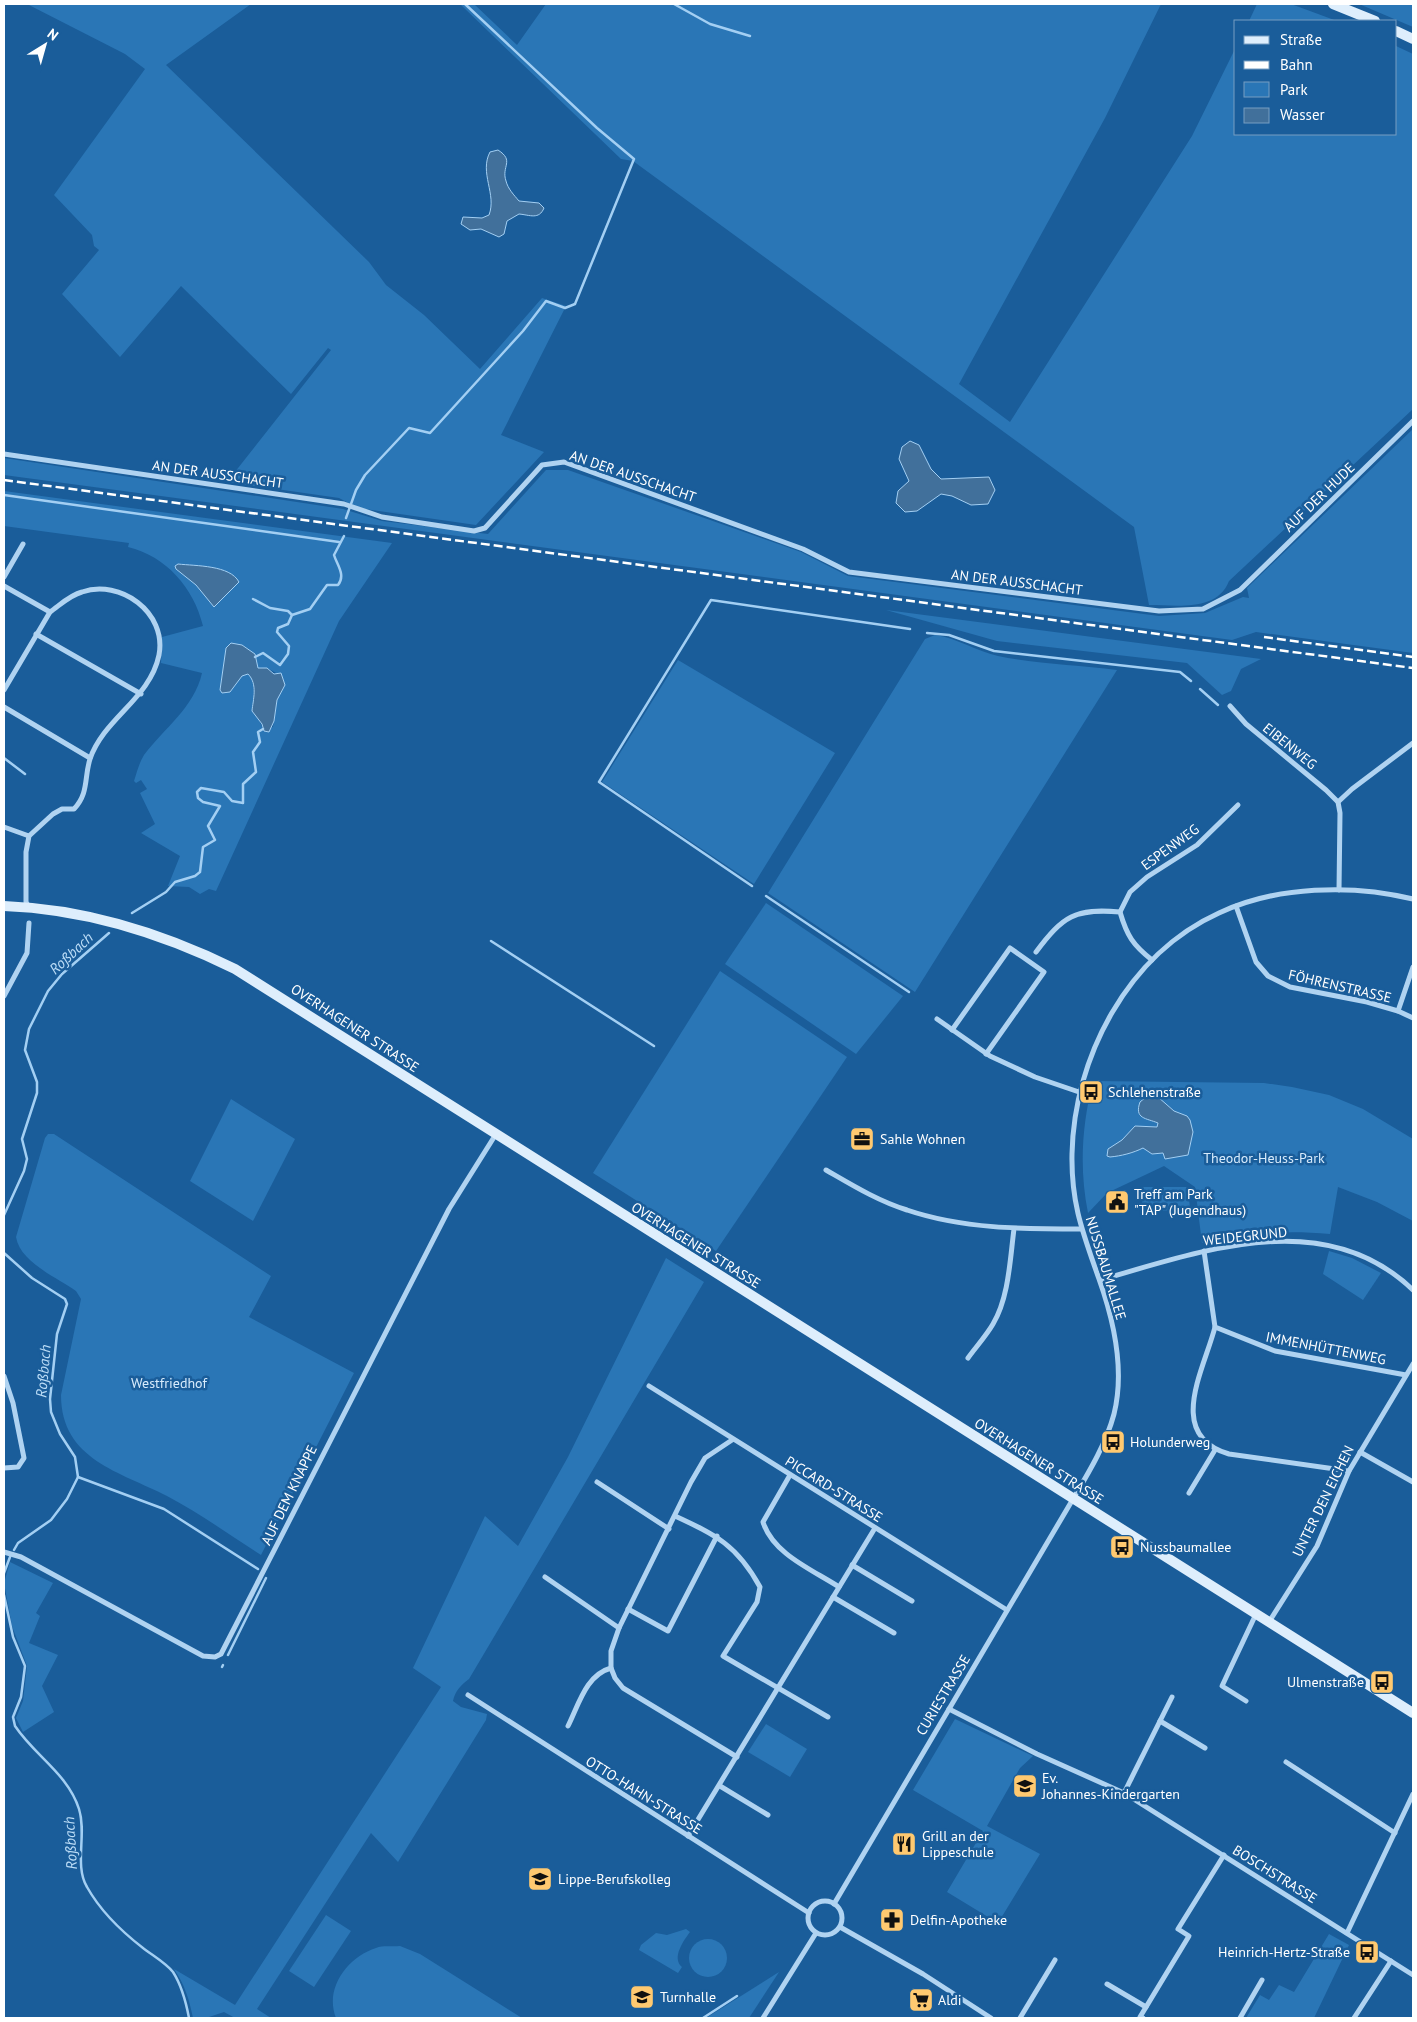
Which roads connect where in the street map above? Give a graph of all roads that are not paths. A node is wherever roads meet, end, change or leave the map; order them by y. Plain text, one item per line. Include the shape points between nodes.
1 (1333, 4) edge
2 (1373, 20) edge
3 (1397, 32) edge
4 (1413, 40) edge
5 (1413, 421) edge
6 (4, 454) edge
7 (23, 544) dead end
8 (4, 577) edge
9 (4, 586) edge
10 (1240, 590) joint
11 (50, 612) junction
12 (36, 634) junction
13 (4, 690) edge
14 (141, 694) junction
15 (1230, 706) dead end
16 (4, 707) edge
17 (1413, 743) edge
18 (90, 758) junction
19 (1338, 802) junction
20 (1238, 805) dead end
21 (4, 827) edge
22 (29, 836) junction
23 (1339, 890) junction
24 (1413, 899) edge
25 (4, 906) edge
26 (1236, 906) junction
27 (29, 907) junction
28 (1120, 912) junction
29 (29, 923) dead end
30 (1036, 952) dead end
31 (1152, 960) junction
32 (1413, 967) edge
33 (4, 996) edge
34 (1398, 1011) junction
35 (1413, 1018) edge
36 (937, 1019) dead end
37 (952, 1030) junction
38 (986, 1054) junction
39 (1080, 1092) junction
40 (496, 1134) junction
41 (826, 1170) dead end
42 (1014, 1229) junction
43 (1081, 1229) junction
44 (1204, 1251) junction
45 (1100, 1280) junction
46 (1413, 1290) edge
47 (1215, 1327) junction
48 (968, 1358) dead end
49 (1413, 1364) edge
50 (1406, 1375) junction
51 (4, 1376) edge
52 (649, 1386) dead end
53 (732, 1440) junction
54 (1215, 1450) junction
55 (1360, 1452) junction
56 (4, 1468) edge
57 (1349, 1471) junction
58 (790, 1475) junction
59 (597, 1482) dead end
60 (1413, 1482) edge
61 (1189, 1493) dead end
62 (1073, 1499) junction
63 (675, 1516) junction
64 (875, 1528) junction
65 (668, 1529) junction
66 (717, 1536) junction
67 (4, 1552) edge
68 (852, 1565) junction
69 (545, 1577) dead end
70 (839, 1587) junction
71 (833, 1597) junction
72 (912, 1601) dead end
73 (628, 1609) junction
74 (1007, 1610) junction
75 (1256, 1614) junction
76 (1269, 1623) junction
77 (619, 1628) junction
78 (894, 1633) dead end
79 (612, 1668) junction
80 (779, 1687) junction
81 (468, 1695) dead end
82 (1172, 1697) dead end
83 (1246, 1701) dead end
84 (949, 1709) junction
85 (1413, 1713) edge
86 (828, 1717) dead end
87 (1160, 1721) junction
88 (568, 1726) dead end
89 (1205, 1748) dead end
90 (737, 1757) junction
91 (1286, 1762) dead end
92 (720, 1786) junction
93 (1124, 1793) junction
94 (1413, 1794) edge
95 (768, 1815) dead end
96 (1395, 1833) junction
97 (688, 1836) junction
98 (1224, 1855) junction
99 (834, 1904) junction
100 (809, 1913) junction
101 (840, 1927) junction
102 (816, 1933) junction
103 (1347, 1933) junction
104 (1055, 1960) dead end
105 (1390, 1961) junction
106 (1413, 1975) edge
107 (1262, 1980) dead end
108 (1107, 1984) dead end
109 (1146, 2007) junction
110 (763, 2018) edge
111 (991, 2018) edge
112 (1020, 2018) edge
113 (1143, 2018) edge
114 (1240, 2018) edge
115 (1354, 2018) edge

1 - 2 main road
3 - 4 main road
5 - 10 street, AUF DER HUDE
6 - 10 street, AN DER AUSSCHACHT via 344,504 382,517 474,530 485,528 542,465 564,462 802,549 849,572 1159,611 1203,609
7 - 8 street
9 - 11 street
11 - 12 street
11 - 14 street via 84,591 116,590 136,601 151,617 159,642 156,664
12 - 13 street
12 - 14 street
14 - 18 street via 111,724
15 - 19 street, EIBENWEG via 1246,724
16 - 18 street
17 - 19 street
18 - 22 street via 82,800 74,809 53,814
19 - 23 street
20 - 28 street, ESPENWEG via 1197,845 1147,877 1130,892
21 - 22 street
22 - 27 street via 26,852 26,902
23 - 24 street, NUSSBAUMALLEE
23 - 26 street, NUSSBAUMALLEE via 1265,898
25 - 27 main road, OVERHAGENER STRASSE
26 - 31 street, NUSSBAUMALLEE via 1210,917
26 - 34 street, FÖHRENSTRASSE via 1256,962 1268,976 1290,987
27 - 40 main road, OVERHAGENER STRASSE via 111,921 170,940 235,969
28 - 30 street via 1097,910 1073,915 1054,928
28 - 31 street via 1126,932 1138,949
29 - 33 street via 27,953
31 - 39 street, NUSSBAUMALLEE via 1129,986 1102,1030
32 - 34 street, FÖHRENSTRASSE
34 - 35 street, FÖHRENSTRASSE
36 - 37 street
37 - 38 street
37 - 38 street via 1010,948 1037,967 1044,972
38 - 39 street via 1035,1077
39 - 43 street, NUSSBAUMALLEE via 1072,1182
40 - 62 main road, OVERHAGENER STRASSE
40 - 67 street, AUF DEM KNAPPE via 432,1241 221,1654 203,1656 21,1557
41 - 42 street via 907,1210
42 - 43 street
42 - 48 street via 1000,1308 994,1323
43 - 45 street, NUSSBAUMALLEE
44 - 45 street, WEIDEGRUND
44 - 46 street, WEIDEGRUND via 1285,1241 1325,1244 1367,1258
44 - 47 street
45 - 62 street, NUSSBAUMALLEE via 1116,1339 1118,1392 1105,1439
47 - 50 street, IMMENHÜTTENWEG via 1275,1351
47 - 54 street via 1193,1400 1194,1420 1201,1436
49 - 50 street, UNTER DEN EICHEN
50 - 55 street, UNTER DEN EICHEN
51 - 56 street via 24,1458 18,1467
52 - 53 street, PICCARD-STRASSE
53 - 58 street, PICCARD-STRASSE
53 - 63 street via 705,1458
54 - 57 street
54 - 61 street
55 - 57 street, UNTER DEN EICHEN
55 - 60 street
57 - 76 street, UNTER DEN EICHEN via 1317,1546
58 - 64 street, PICCARD-STRASSE
58 - 70 street via 762,1522 765,1531 787,1554
59 - 65 street
62 - 74 street, CURIESTRASSE
62 - 75 main road, OVERHAGENER STRASSE
63 - 65 street
63 - 66 street
64 - 68 street
64 - 74 street, PICCARD-STRASSE
65 - 73 street
66 - 73 street via 668,1631
66 - 80 street via 752,1571 760,1587 757,1602 723,1656
68 - 70 street
68 - 72 street
69 - 77 street
70 - 71 street
71 - 78 street
71 - 80 street
73 - 77 street
74 - 84 street, CURIESTRASSE
75 - 76 main road, OVERHAGENER STRASSE
75 - 83 street via 1222,1686
76 - 85 main road, OVERHAGENER STRASSE
77 - 79 street via 611,1651
79 - 88 street via 590,1680
79 - 90 street via 615,1678 624,1688
80 - 86 street
80 - 90 street
81 - 97 street, OTTO-HAHN-STRASSE
82 - 87 street
84 - 93 street, BOSCHSTRASSE
84 - 99 street, CURIESTRASSE
87 - 89 street
87 - 93 street
90 - 92 street
91 - 96 street
92 - 95 street
92 - 97 street
93 - 98 street, BOSCHSTRASSE
94 - 96 street
96 - 103 street
97 - 100 street, OTTO-HAHN-STRASSE
98 - 103 street, BOSCHSTRASSE
98 - 109 street via 1178,1929 1189,1936
99 - 100 street via 819,1902
99 - 101 street via 842,1917
100 - 102 street via 809,1922
101 - 102 street via 827,1935
101 - 111 street via 923,1974
102 - 110 street
103 - 105 street, BOSCHSTRASSE
104 - 112 street
105 - 106 street, BOSCHSTRASSE
105 - 115 street
107 - 114 street
108 - 109 street
109 - 113 street via 1140,2017

